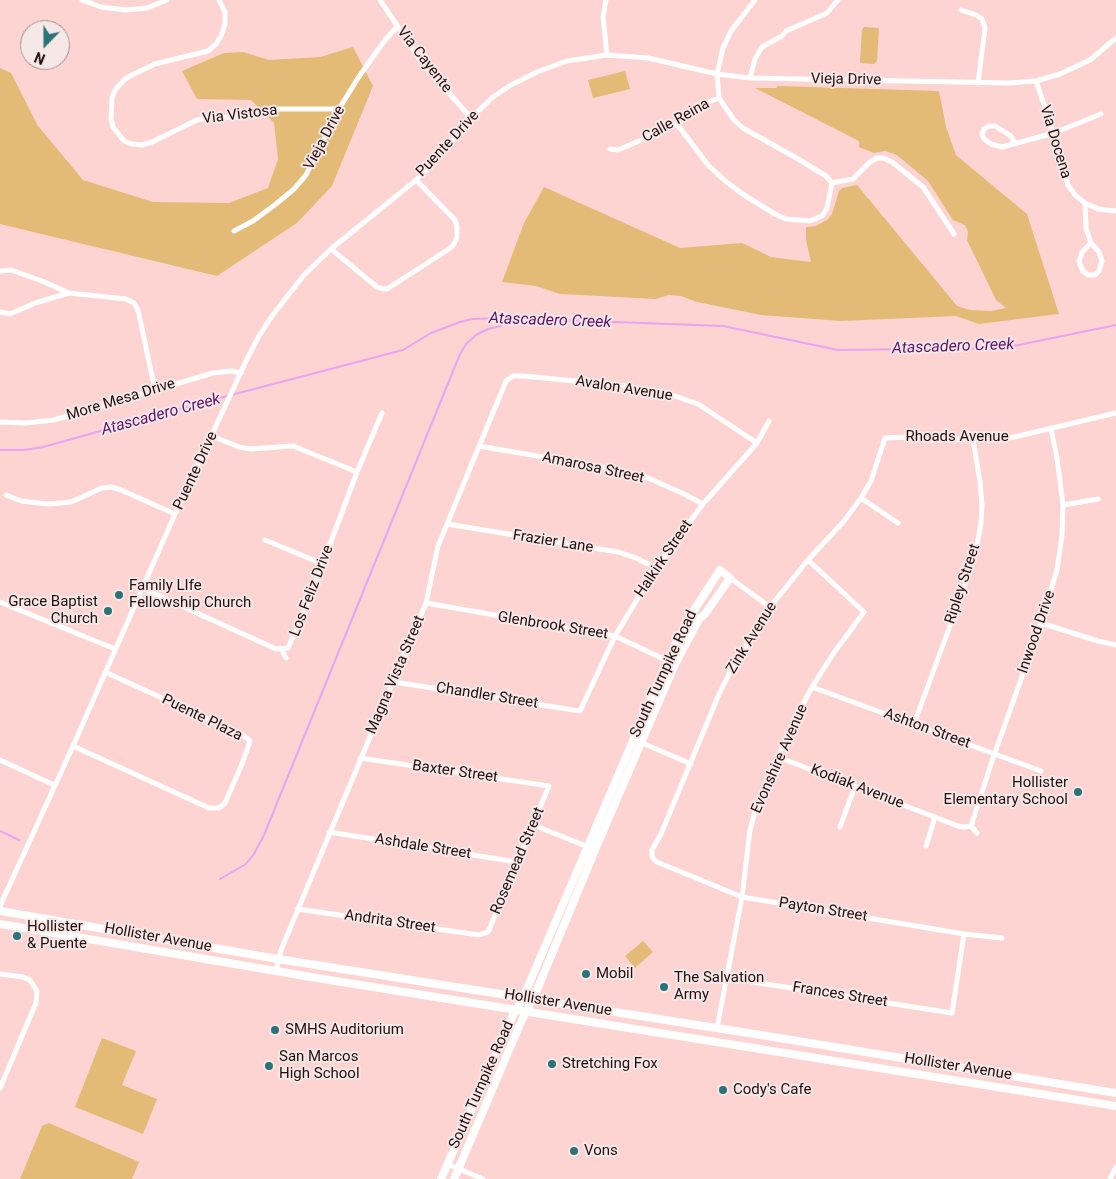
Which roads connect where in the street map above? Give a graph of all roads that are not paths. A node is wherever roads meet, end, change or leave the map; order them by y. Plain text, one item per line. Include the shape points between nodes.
1 (82, 0) edge
2 (167, 0) edge
3 (219, 0) edge
4 (380, 0) edge
5 (606, 0) edge
6 (755, 0) edge
7 (838, 0) edge
8 (961, 10) dead end
9 (397, 27) junction
10 (1116, 38) edge
11 (607, 55) junction
12 (567, 62) joint
13 (717, 74) junction
14 (750, 78) junction
15 (1036, 81) junction
16 (978, 83) junction
17 (719, 98) junction
18 (339, 109) junction
19 (1100, 114) dead end
20 (470, 118) junction
21 (677, 124) junction
22 (1054, 133) junction
23 (1015, 143) junction
24 (610, 150) dead end
25 (416, 180) junction
26 (832, 183) junction
27 (1085, 204) junction
28 (1116, 211) edge
29 (234, 231) dead end
30 (954, 234) dead end
31 (1091, 243) junction
32 (331, 249) junction
33 (0, 271) edge
34 (69, 294) junction
35 (0, 312) edge
36 (241, 373) junction
37 (510, 378) joint
38 (155, 390) junction
39 (1116, 413) edge
40 (382, 414) dead end
41 (769, 421) dead end
42 (0, 422) edge
43 (1051, 429) junction
44 (212, 436) junction
45 (885, 438) joint
46 (973, 440) junction
47 (757, 443) junction
48 (479, 446) junction
49 (357, 472) junction
50 (6, 495) dead end
51 (861, 498) junction
52 (1098, 499) dead end
53 (703, 504) junction
54 (1063, 505) junction
55 (175, 514) junction
56 (898, 523) dead end
57 (447, 524) junction
58 (265, 540) dead end
59 (808, 560) junction
60 (323, 564) junction
61 (656, 568) junction
62 (730, 578) junction
63 (142, 588) junction
64 (0, 602) edge
65 (426, 603) junction
66 (770, 607) junction
67 (1041, 623) junction
68 (615, 636) junction
69 (1116, 645) edge
70 (115, 649) junction
71 (282, 650) junction
72 (286, 658) dead end
73 (671, 662) junction
74 (105, 672) junction
75 (394, 682) junction
76 (812, 687) junction
77 (580, 710) joint
78 (914, 724) junction
79 (255, 738) dead end
80 (633, 739) junction
81 (250, 741) junction
82 (641, 743) junction
83 (73, 746) junction
84 (994, 754) junction
85 (778, 757) junction
86 (360, 758) junction
87 (0, 760) edge
88 (690, 764) junction
89 (1041, 771) dead end
90 (54, 785) junction
91 (550, 786) joint
92 (855, 786) junction
93 (935, 817) junction
94 (533, 825) junction
95 (970, 826) junction
96 (840, 827) dead end
97 (329, 832) junction
98 (977, 833) dead end
99 (926, 846) dead end
100 (591, 848) junction
101 (652, 857) joint
102 (517, 862) junction
103 (742, 897) junction
104 (0, 906) edge
105 (297, 908) junction
106 (0, 911) edge
107 (0, 924) edge
108 (483, 934) joint
109 (964, 934) junction
110 (1002, 938) dead end
111 (278, 959) junction
112 (276, 972) junction
113 (0, 974) edge
114 (727, 978) junction
115 (523, 998) junction
116 (533, 1000) junction
117 (516, 1010) junction
118 (526, 1012) junction
119 (718, 1028) junction
120 (0, 1088) edge
121 (1116, 1093) edge
122 (1116, 1106) edge
123 (447, 1164) junction
124 (1116, 1167) edge
125 (459, 1169) junction
126 (441, 1179) edge
127 (454, 1179) edge
128 (483, 1179) edge
129 (1110, 1179) edge

1 - 2 street via 101,7 126,10 147,8
3 - 18 street, Via Vistosa via 225,12 225,24 216,44 208,51 155,64 125,79 115,90 111,119 124,141 142,145 206,118 242,117 280,109
4 - 9 street, Via Cayente
5 - 11 street via 603,17
6 - 13 street, Calle Reina via 731,32 723,48
7 - 14 street via 827,13 786,31 762,46
8 - 16 street via 982,19 985,28
9 - 18 street, Vieja Drive via 365,67
9 - 20 street, Via Cayente via 420,60
10 - 15 street, Vieja Drive via 1090,60
11 - 12 street, Vieja Drive
11 - 13 street, Vieja Drive via 648,58
12 - 20 street, Puente Drive via 512,85
13 - 14 street, Vieja Drive
13 - 17 street, Calle Reina
14 - 16 street, Vieja Drive
15 - 16 street, Vieja Drive
15 - 22 street, Via Docena
17 - 21 street, Calle Reina
17 - 26 street via 742,128 826,176
18 - 29 street, Vieja Drive via 306,175 294,189 253,221
19 - 22 street
20 - 25 street, Puente Drive
21 - 24 street, Calle Reina via 618,150
21 - 26 street via 708,165 724,180 786,219 810,221 822,216
22 - 23 street
22 - 27 street, Via Docena via 1066,181
23 - 23 street via 1011,136 995,126 984,128 984,140 991,144 1002,147
25 - 32 street, Puente Drive
25 - 32 street via 455,220 457,237 449,249 387,289 377,287
26 - 30 street via 853,179 870,162 883,158 923,187
27 - 28 street
27 - 31 street via 1086,228
31 - 31 street via 1082,252 1079,262 1083,271 1095,275 1102,262
32 - 36 street, Puente Drive via 304,275 272,316
33 - 34 street via 11,270
34 - 35 street via 10,314
34 - 38 street via 126,299 134,303
36 - 38 street, More Mesa Drive via 213,373
36 - 44 street, Puente Drive
37 - 47 street, Avalon Avenue via 523,376 626,386 675,396 698,404
37 - 48 street, Magna Vista Street
38 - 42 street, More Mesa Drive via 54,420
39 - 43 street, Rhoads Avenue
40 - 49 street, Los Feliz Drive
41 - 47 street, Halkirk Street
43 - 46 street, Rhoads Avenue via 1010,438
43 - 54 street, Inwood Drive
44 - 49 street via 251,449 293,446
44 - 55 street, Puente Drive
45 - 46 street, Rhoads Avenue via 909,436 932,440
45 - 51 street, Zink Avenue via 871,481
46 - 78 street, Ripley Street via 982,505 977,546
47 - 53 street, Halkirk Street
48 - 53 street, Amarosa Street via 648,478
48 - 57 street, Magna Vista Street
49 - 60 street, Los Feliz Drive
50 - 55 street via 21,501 48,504 71,502 111,487
51 - 56 street
51 - 59 street, Zink Avenue
52 - 54 street
53 - 61 street, Halkirk Street
54 - 67 street, Inwood Drive via 1057,570
55 - 63 street, Puente Drive
57 - 61 street, Frazier Lane via 618,552
57 - 65 street, Magna Vista Street via 438,546
58 - 60 street
59 - 66 street, Zink Avenue
59 - 76 street, Evonshire Avenue via 867,612 833,654
60 - 71 street, Los Feliz Drive via 292,642
61 - 68 street, Halkirk Street
62 - 66 street
62 - 73 main road, South Turnpike Road
62 - 73 main road, South Turnpike Road via 720,570 689,618
63 - 70 street, Puente Drive
63 - 71 street, Los Feliz Drive
64 - 70 street
65 - 68 street, Glenbrook Street
65 - 75 street, Magna Vista Street
66 - 88 street, Zink Avenue via 731,670
67 - 69 street
67 - 84 street, Inwood Drive
68 - 73 street, Glenbrook Street
68 - 77 street, Halkirk Street
70 - 74 street, Puente Drive
71 - 72 street
73 - 80 main road, South Turnpike Road
73 - 82 main road, South Turnpike Road
74 - 81 street, Puente Plaza via 229,728
74 - 83 street, Puente Drive
75 - 77 street, Chandler Street
75 - 86 street, Magna Vista Street
76 - 78 street, Ashton Street
76 - 85 street, Evonshire Avenue
78 - 84 street, Ashton Street
79 - 81 street
80 - 82 street
80 - 100 main road, South Turnpike Road
81 - 83 street, Puente Plaza via 220,811
82 - 88 street
82 - 100 main road, South Turnpike Road
83 - 90 street, Puente Drive
84 - 89 street, Ashton Street
84 - 95 street, Inwood Drive
85 - 92 street, Kodiak Avenue
85 - 103 street, Evonshire Avenue via 757,804 750,830
86 - 91 street, Baxter Street
86 - 97 street, Magna Vista Street
87 - 90 street
88 - 101 street, Zink Avenue via 652,850
90 - 104 street, Puente Drive
91 - 94 street, Rosemead Street
92 - 93 street, Kodiak Avenue
92 - 96 street
93 - 95 street, Kodiak Avenue via 958,826
93 - 99 street
94 - 100 street
94 - 102 street, Rosemead Street
95 - 98 street
97 - 102 street, Ashdale Street
97 - 105 street, Magna Vista Street
100 - 115 main road, South Turnpike Road
100 - 116 main road, South Turnpike Road
101 - 103 street, Payton Street via 657,862
102 - 108 street, Rosemead Street via 488,932
103 - 109 street, Payton Street
103 - 114 street, Evonshire Avenue
105 - 108 street, Andrita Street
105 - 111 street, Magna Vista Street
106 - 111 main road, Hollister Avenue
107 - 112 main road, Hollister Avenue
109 - 110 street, Payton Street
109 - 114 street, Frances Street via 952,1013
111 - 112 street, Magna Vista Street
111 - 115 main road, Hollister Avenue
112 - 117 main road, Hollister Avenue
113 - 120 street via 24,977 30,980 36,991 36,1003
114 - 119 street, Evonshire Avenue
115 - 116 main road, Hollister Avenue
115 - 117 main road, South Turnpike Road
116 - 118 main road, South Turnpike Road
116 - 119 main road, Hollister Avenue
117 - 118 main road, Hollister Avenue
117 - 123 main road, South Turnpike Road
118 - 122 main road, Hollister Avenue
118 - 125 main road, South Turnpike Road
119 - 121 main road, Hollister Avenue
123 - 125 street
123 - 126 main road, South Turnpike Road
124 - 129 street
125 - 127 main road, South Turnpike Road
125 - 128 street

